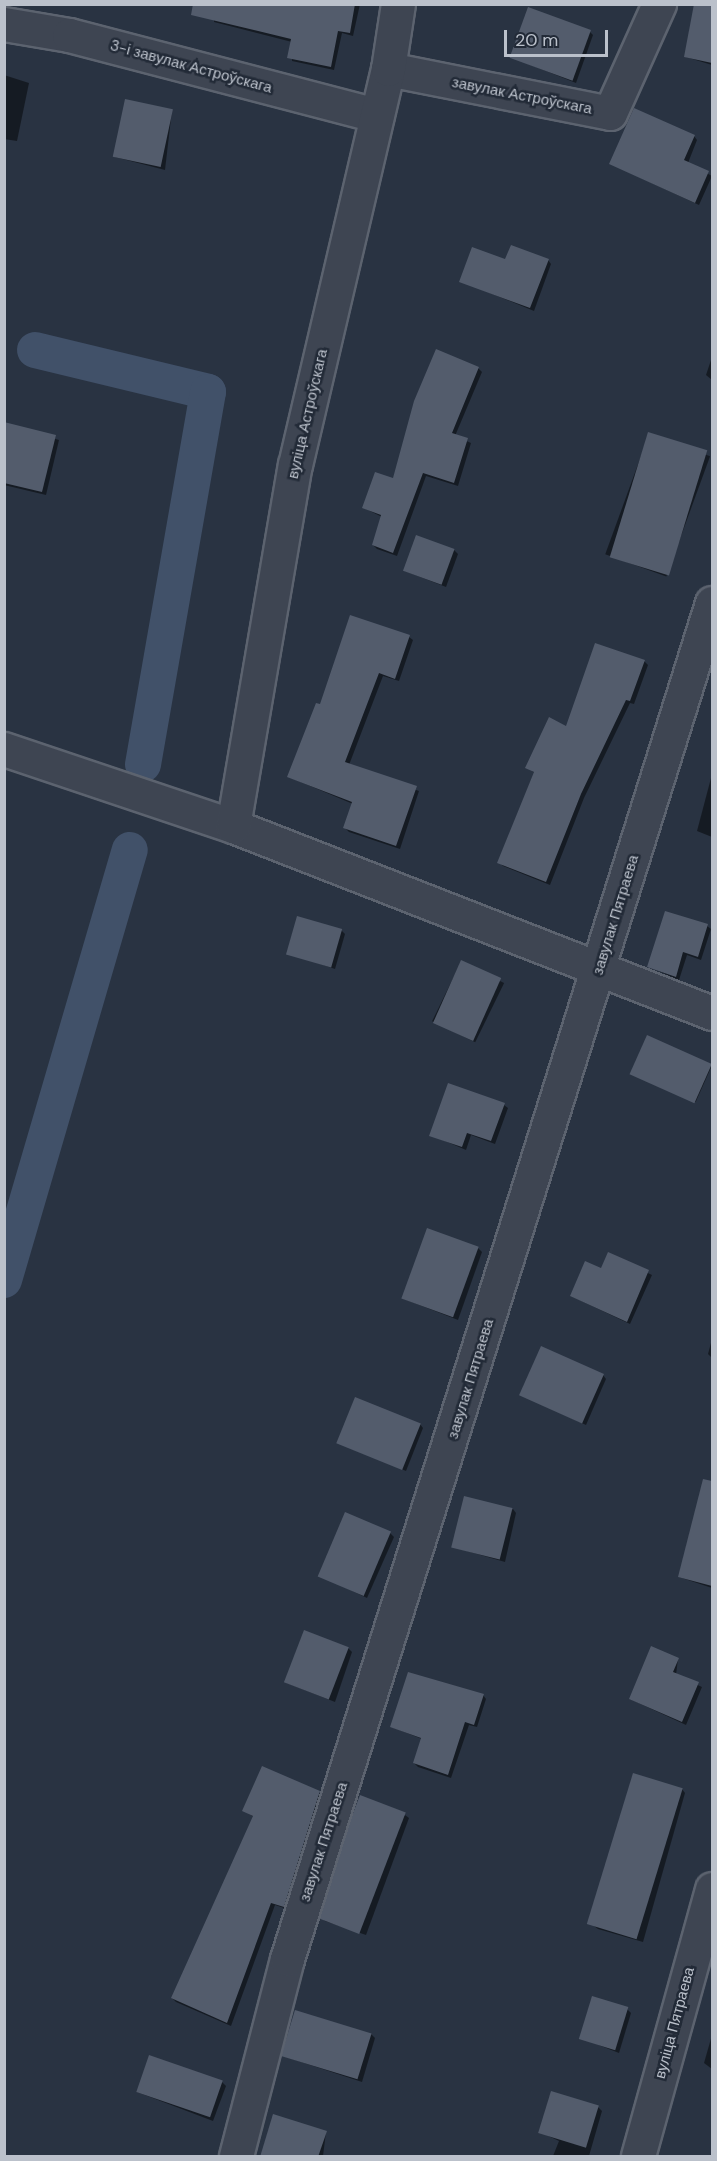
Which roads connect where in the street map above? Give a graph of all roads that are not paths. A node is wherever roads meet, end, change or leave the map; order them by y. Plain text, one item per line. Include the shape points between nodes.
1 (398, 4) edge
2 (659, 4) edge
3 (4, 24) edge
4 (388, 69) junction
5 (377, 115) junction
6 (712, 603) edge
7 (4, 749) edge
8 (233, 826) junction
9 (599, 971) junction
10 (712, 1013) edge
11 (712, 1889) edge
12 (236, 2157) edge
13 (638, 2157) edge

1 - 4 street, вуліца Астроўскага
2 - 4 street, завулак Астроўскага via 610,113
3 - 5 street, 3-і завулак Астроўскага via 69,35
4 - 5 street, вуліца Астроўскага
5 - 8 street, вуліца Астроўскага via 295,465
6 - 9 street, завулак Пятраева
7 - 8 street
8 - 9 street
9 - 10 street
9 - 12 street, завулак Пятраева via 286,1959
11 - 13 street, вуліца Пятраева

